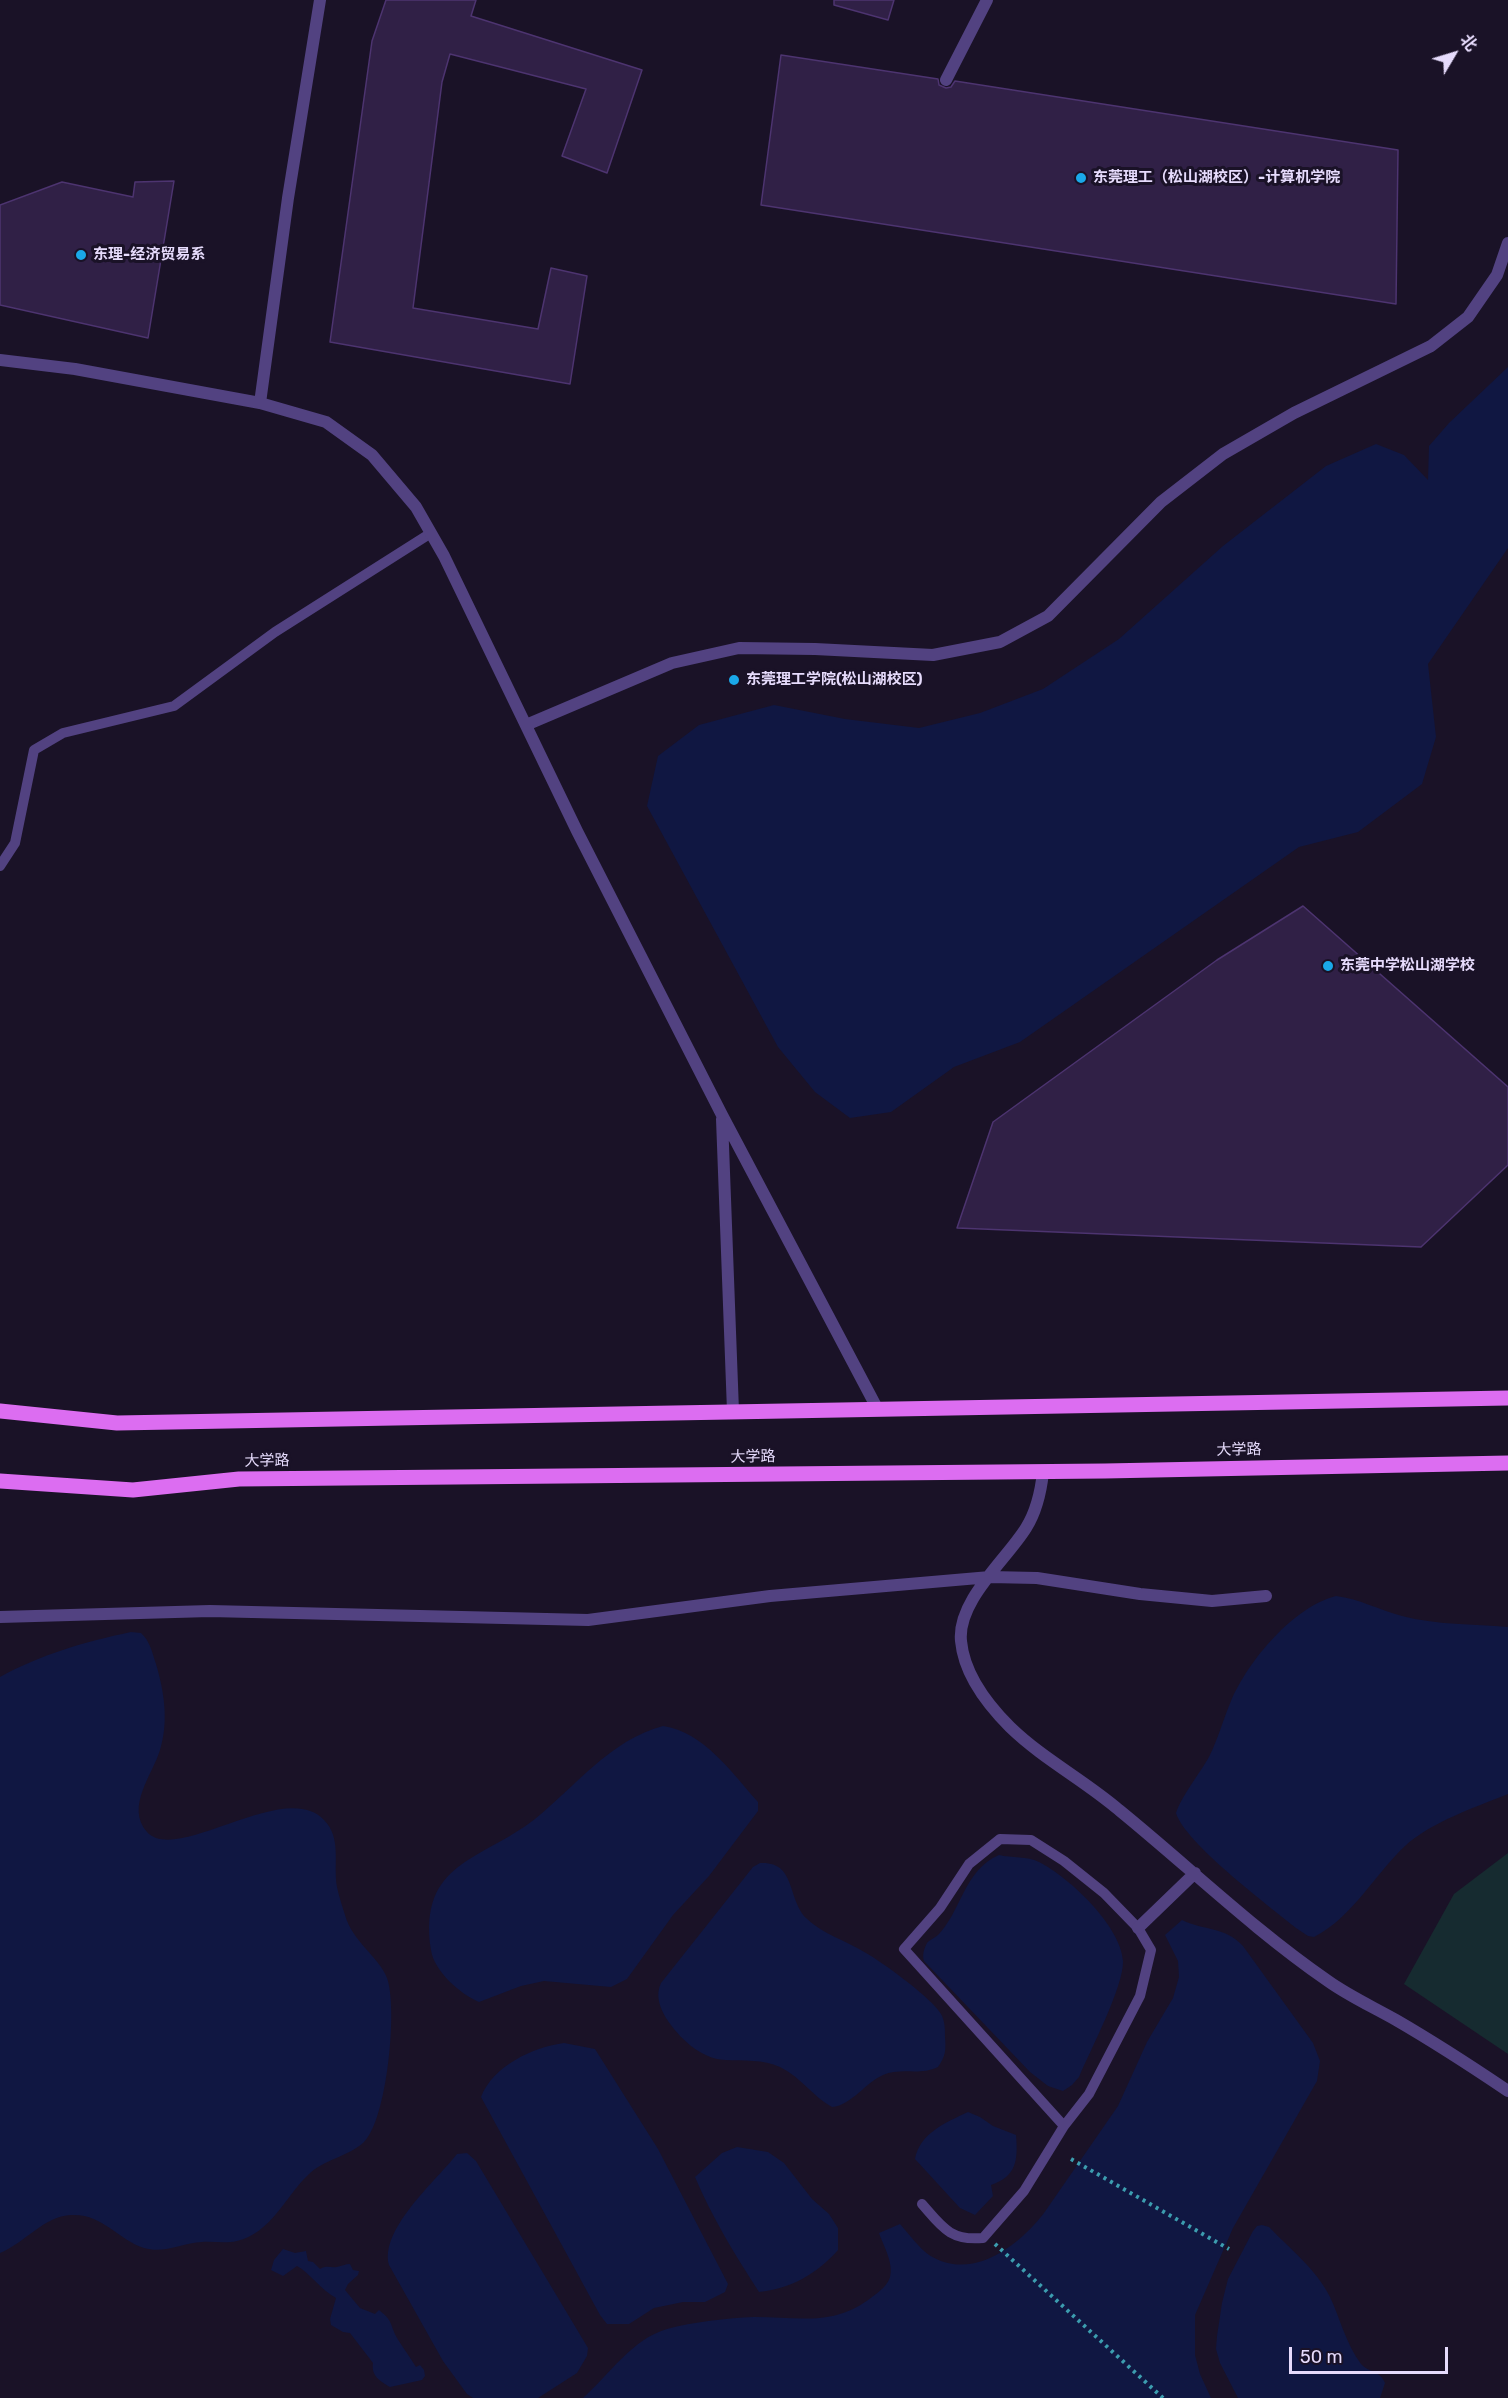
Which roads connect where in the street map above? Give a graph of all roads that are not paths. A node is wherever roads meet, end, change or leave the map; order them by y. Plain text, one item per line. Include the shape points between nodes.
1 (320, 0) edge
2 (987, 0) edge
3 (946, 80) dead end
4 (1508, 243) edge
5 (0, 360) edge
6 (260, 403) junction
7 (431, 533) junction
8 (526, 725) junction
9 (0, 866) edge
10 (722, 1114) junction
11 (1508, 1398) edge
12 (877, 1408) junction
13 (733, 1411) junction
14 (0, 1412) edge
15 (1508, 1463) edge
16 (1043, 1472) junction
17 (0, 1481) edge
18 (990, 1577) junction
19 (1266, 1596) dead end
20 (0, 1617) edge
21 (1195, 1873) junction
22 (1138, 1928) junction
23 (1508, 2091) edge
24 (1064, 2126) junction
25 (922, 2204) dead end

1 - 6 street
2 - 3 street
4 - 8 street via 1497,275 1468,317 1431,346 1293,413 1223,454 1161,502 1048,616 1000,642 933,655 739,648 672,663
5 - 6 street via 75,369
6 - 7 street via 326,422 372,455 417,507
7 - 8 street
7 - 9 lane via 275,632 174,706 63,733 34,750 15,843
8 - 10 street
10 - 12 street
10 - 13 street
11 - 12 main road
12 - 13 main road
13 - 14 main road via 117,1424
15 - 16 main road, 大学路
16 - 17 main road, 大学路 via 239,1479 133,1490
16 - 18 street via 1027,1526
18 - 19 street via 1037,1578 1212,1601
18 - 20 street via 770,1596 588,1620 221,1611
18 - 21 street via 972,1599 963,1619 960,1639 972,1679 1010,1726 1041,1754 1114,1805
21 - 22 street
21 - 23 street via 1269,1937 1330,1982
22 - 24 lane via 1151,1950 1140,1996 1089,2094
22 - 24 lane via 1104,1893 1032,1840 1000,1839 969,1864 940,1908 904,1949
24 - 25 lane via 1024,2191 983,2238 967,2239 947,2232

